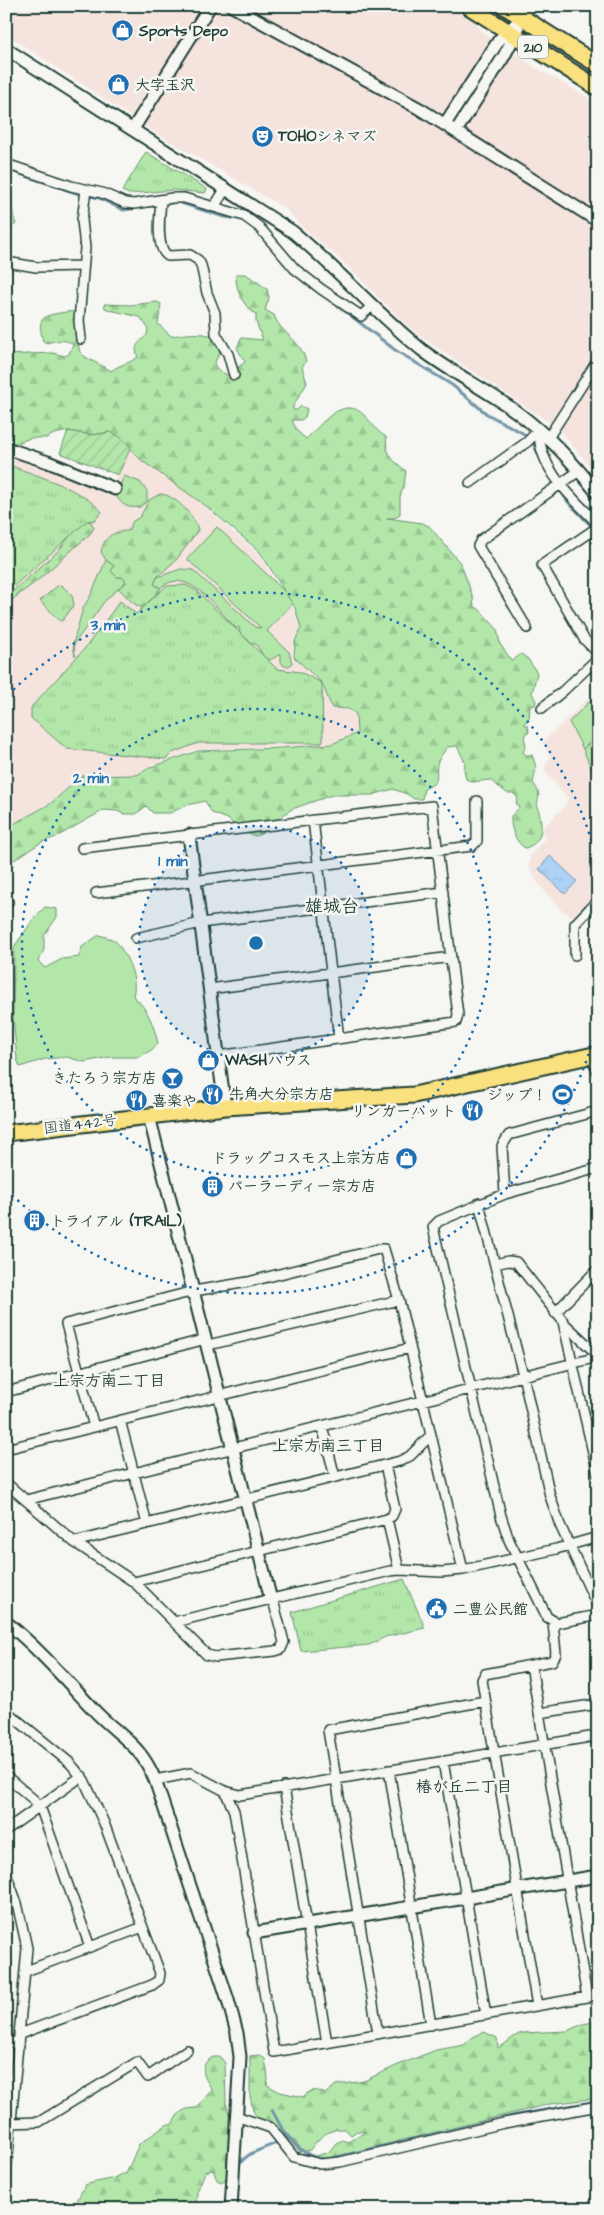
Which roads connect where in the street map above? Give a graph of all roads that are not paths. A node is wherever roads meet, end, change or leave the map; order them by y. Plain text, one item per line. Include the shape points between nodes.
1 (210, 6) edge
2 (232, 6) edge
3 (243, 6) edge
4 (468, 6) edge
5 (504, 6) edge
6 (526, 12) edge
7 (511, 34) junction
8 (6, 49) edge
9 (598, 65) edge
10 (598, 88) edge
11 (447, 121) junction
12 (458, 128) junction
13 (133, 129) junction
14 (6, 164) edge
15 (226, 188) junction
16 (86, 190) junction
17 (160, 200) junction
18 (214, 207) junction
19 (598, 212) edge
20 (598, 221) edge
21 (6, 262) edge
22 (83, 266) junction
23 (372, 306) junction
24 (81, 339) dead end
25 (598, 360) edge
26 (234, 375) dead end
27 (532, 436) junction
28 (548, 438) junction
29 (6, 448) edge
30 (579, 471) junction
31 (470, 483) dead end
32 (558, 486) junction
33 (115, 489) dead end
34 (598, 494) edge
35 (598, 526) edge
36 (527, 628) dead end
37 (598, 653) edge
38 (598, 658) edge
39 (542, 708) dead end
40 (477, 801) dead end
41 (313, 820) junction
42 (189, 835) junction
43 (82, 848) dead end
44 (438, 850) junction
45 (318, 865) junction
46 (195, 880) junction
47 (96, 892) dead end
48 (443, 892) junction
49 (598, 900) edge
50 (323, 907) junction
51 (200, 923) junction
52 (136, 938) dead end
53 (575, 955) dead end
54 (451, 957) junction
55 (331, 973) junction
56 (209, 989) junction
57 (339, 1039) junction
58 (594, 1055) edge
59 (218, 1056) junction
60 (598, 1072) edge
61 (225, 1107) junction
62 (598, 1111) edge
63 (149, 1116) junction
64 (6, 1133) edge
65 (598, 1168) edge
66 (506, 1194) junction
67 (479, 1204) junction
68 (495, 1264) junction
69 (598, 1269) edge
70 (194, 1291) junction
71 (399, 1300) junction
72 (555, 1313) junction
73 (563, 1322) junction
74 (207, 1342) junction
75 (410, 1348) junction
76 (598, 1356) edge
77 (572, 1363) junction
78 (79, 1373) junction
79 (523, 1375) junction
80 (471, 1388) junction
81 (6, 1392) edge
82 (220, 1394) junction
83 (423, 1400) junction
84 (120, 1420) junction
85 (322, 1426) junction
86 (94, 1427) junction
87 (431, 1435) junction
88 (234, 1448) junction
89 (6, 1449) edge
90 (385, 1465) junction
91 (134, 1473) junction
92 (598, 1474) edge
93 (336, 1477) junction
94 (6, 1483) edge
95 (247, 1499) junction
96 (26, 1500) junction
97 (387, 1519) junction
98 (147, 1524) junction
99 (598, 1537) edge
100 (74, 1542) junction
101 (569, 1546) junction
102 (260, 1551) junction
103 (518, 1558) junction
104 (399, 1570) junction
105 (463, 1570) junction
106 (134, 1582) junction
107 (273, 1600) junction
108 (598, 1607) edge
109 (598, 1614) edge
110 (6, 1622) edge
111 (174, 1622) junction
112 (553, 1622) junction
113 (531, 1666) junction
114 (485, 1701) junction
115 (598, 1704) edge
116 (6, 1711) edge
117 (539, 1713) junction
118 (544, 1744) junction
119 (598, 1744) edge
120 (494, 1752) junction
121 (443, 1761) junction
122 (388, 1770) junction
123 (6, 1776) edge
124 (82, 1776) junction
125 (336, 1779) junction
126 (155, 1780) junction
127 (284, 1787) junction
128 (225, 1791) junction
129 (39, 1806) junction
130 (6, 1830) edge
131 (6, 1873) edge
132 (598, 1876) edge
133 (567, 1881) junction
134 (517, 1889) junction
135 (466, 1898) junction
136 (411, 1907) junction
137 (358, 1916) junction
138 (307, 1924) junction
139 (143, 1927) junction
140 (254, 1933) junction
141 (90, 1947) junction
142 (26, 1971) junction
143 (598, 1995) edge
144 (587, 1997) junction
145 (536, 2006) junction
146 (486, 2015) junction
147 (431, 2024) junction
148 (20, 2034) junction
149 (378, 2034) junction
150 (6, 2039) edge
151 (327, 2043) junction
152 (19, 2046) junction
153 (187, 2050) dead end
154 (10, 2106) edge
155 (598, 2106) edge
156 (236, 2116) junction
157 (11, 2123) junction
158 (6, 2171) edge
159 (6, 2176) edge
160 (231, 2209) edge

1 - 13 street
2 - 11 street
3 - 11 street
4 - 7 highway, 210
5 - 6 highway, 210
6 - 7 street
6 - 9 highway, 210
7 - 10 highway, 210
7 - 11 street via 499,40
7 - 12 street
8 - 13 street
11 - 12 street
12 - 19 street
12 - 20 street
13 - 15 street
14 - 16 street
15 - 18 street
15 - 23 street via 303,240
16 - 17 street via 130,204
16 - 22 street via 82,220
17 - 18 street via 184,198
17 - 26 street via 162,249 168,256 190,254 200,263 215,313 216,334 228,354
18 - 23 street via 251,220 295,269 359,315 364,315
21 - 22 street via 36,267
22 - 24 street
23 - 27 street via 431,356 508,406
25 - 28 street
27 - 28 street
27 - 31 street
27 - 32 street
28 - 30 street
29 - 33 street
30 - 32 street
30 - 34 street
32 - 35 street
32 - 36 street via 481,540 478,546
35 - 37 street via 542,564 584,639
38 - 39 street
40 - 44 street via 476,844
41 - 42 street
41 - 44 street via 432,806
41 - 45 street
42 - 43 street
42 - 46 street
44 - 45 street
44 - 48 street
45 - 46 street
45 - 50 street
46 - 47 street
46 - 51 street
48 - 50 street
48 - 54 street
49 - 53 street via 575,924
50 - 51 street
50 - 55 street
51 - 52 street
51 - 56 street
54 - 55 street
54 - 57 street via 458,1015 456,1022
55 - 56 street
55 - 57 street
56 - 59 street
57 - 59 street
58 - 60 street
58 - 61 highway, 国道442号 via 414,1095
59 - 61 street
61 - 63 highway, 国道442号
62 - 66 street via 509,1136 502,1146
63 - 64 highway, 国道442号
63 - 70 street
65 - 66 street
66 - 67 street
67 - 68 street
67 - 80 street via 433,1227
68 - 72 street via 516,1262
68 - 79 street
69 - 72 street
70 - 71 street via 248,1282 379,1248 386,1252
70 - 74 street
70 - 78 street via 66,1324
71 - 74 street
71 - 75 street
72 - 73 street
73 - 76 street
73 - 77 street
74 - 78 street
74 - 82 street
75 - 82 street
75 - 83 street
76 - 77 street
77 - 79 street
77 - 92 street
78 - 81 street
78 - 86 street
79 - 80 street
79 - 101 street via 550,1496
80 - 83 street
80 - 103 street via 505,1530
82 - 84 street
82 - 88 street
83 - 85 street
83 - 87 street
84 - 86 street
84 - 91 street
85 - 88 street
85 - 93 street
86 - 89 street
87 - 90 street via 406,1459
87 - 105 street
88 - 91 street
88 - 95 street
90 - 93 street
90 - 97 street via 395,1509
91 - 96 street
91 - 98 street
93 - 95 street
94 - 96 street
95 - 98 street
95 - 102 street
96 - 100 street
97 - 102 street
97 - 104 street
98 - 100 street
99 - 101 street
100 - 106 street
101 - 103 street
101 - 108 street
102 - 106 street
102 - 107 street
103 - 105 street
103 - 112 street via 547,1617
104 - 105 street
104 - 107 street
106 - 111 street
107 - 111 street
107 - 111 street via 284,1642 275,1652 207,1655
109 - 112 street
110 - 126 street via 51,1662 98,1714 134,1745
112 - 113 street via 556,1654 552,1661
113 - 114 street via 485,1674 482,1680
113 - 117 street
114 - 120 street
114 - 125 street via 328,1730
115 - 117 street
116 - 124 street
117 - 118 street
118 - 119 street via 590,1737
118 - 120 street
118 - 133 street
120 - 121 street
120 - 134 street
121 - 122 street
121 - 135 street
122 - 125 street
122 - 136 street
123 - 129 street
124 - 129 street
124 - 139 street via 98,1808
125 - 127 street
125 - 137 street
126 - 128 street via 191,1773
126 - 156 street via 235,2024 240,2063
127 - 128 street via 240,1795
127 - 138 street
128 - 140 street via 234,1811
129 - 130 street
129 - 141 street
131 - 142 street via 24,1929
132 - 133 street
133 - 134 street
133 - 144 street
134 - 135 street
134 - 145 street
135 - 136 street
135 - 146 street
136 - 137 street
136 - 147 street
137 - 138 street
137 - 149 street
138 - 140 street
138 - 151 street
139 - 141 street
139 - 148 street via 160,1973 156,1982
140 - 151 street via 274,2052
141 - 142 street
142 - 148 street
143 - 144 street
144 - 145 street
145 - 146 street
146 - 147 street
147 - 149 street
148 - 152 street
149 - 151 street
150 - 152 street
152 - 154 street
153 - 157 street via 148,2077 137,2062 39,2122
154 - 157 street
155 - 156 street via 504,2123 326,2164 294,2157 272,2128
156 - 160 street
157 - 158 street
158 - 159 street

